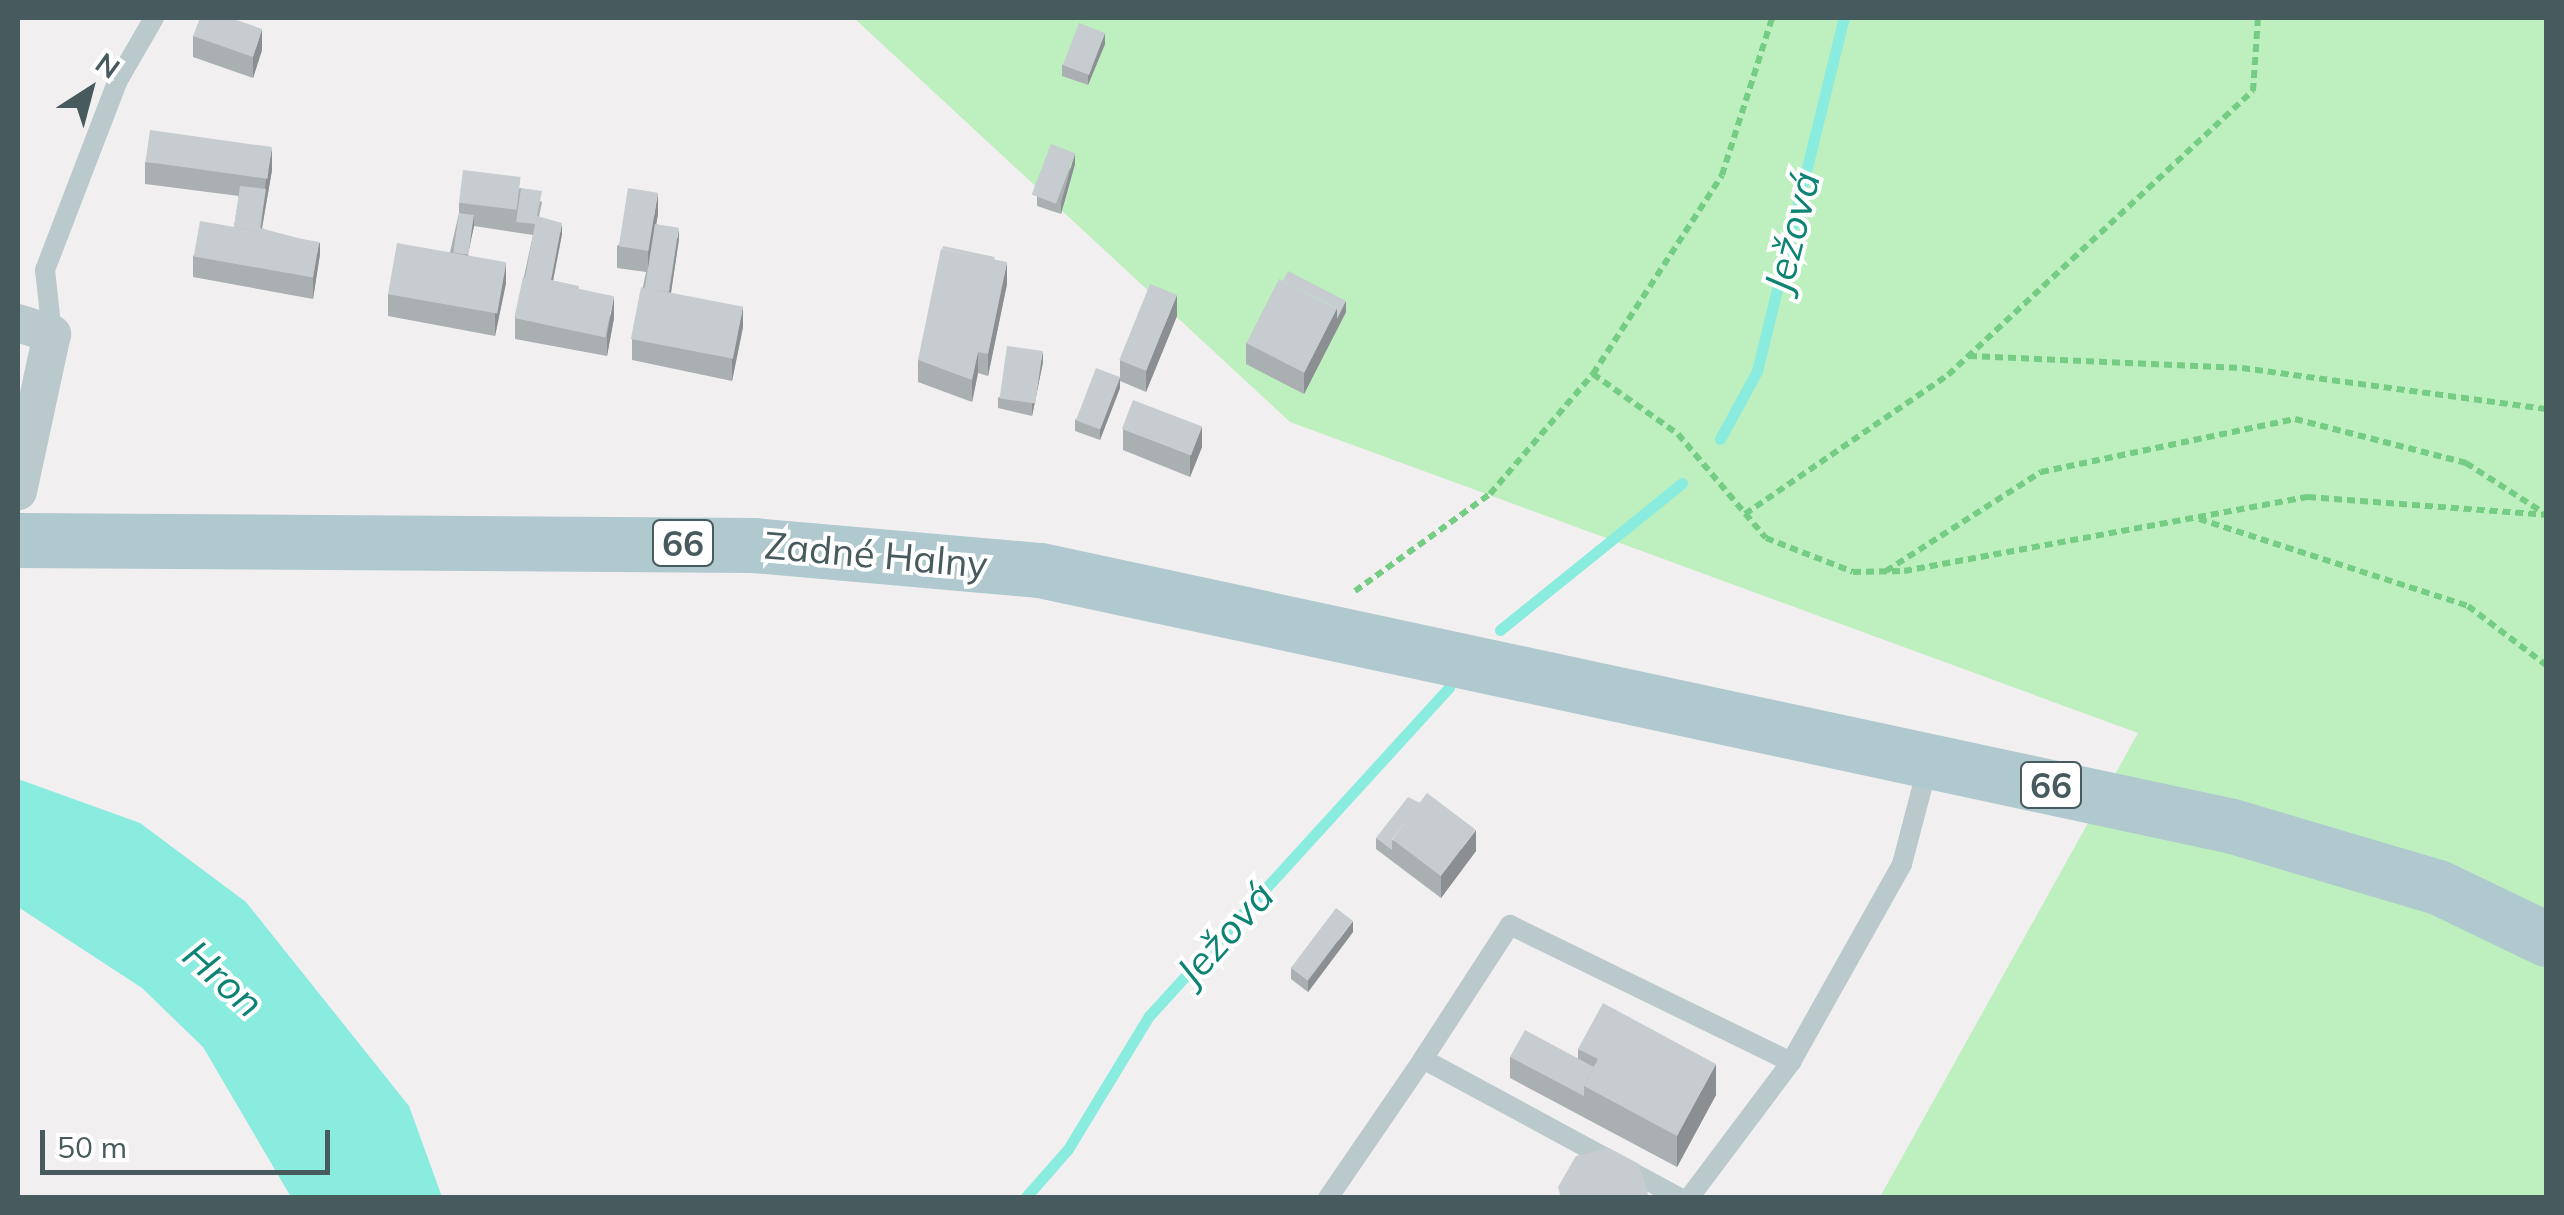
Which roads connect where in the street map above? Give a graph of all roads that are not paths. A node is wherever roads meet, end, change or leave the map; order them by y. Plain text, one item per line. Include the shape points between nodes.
1 (154, 18) edge
2 (35, 329) edge
3 (18, 491) edge
4 (18, 540) edge
5 (1930, 758) junction
6 (2546, 939) edge
7 (1424, 1059) junction
8 (1790, 1062) junction
9 (1328, 1198) edge
10 (1680, 1198) edge
11 (1689, 1198) edge

1 - 2 lane via 117,82 45,270
2 - 3 street
4 - 5 main road, Zadné Halny / 66 via 864,552 1040,570 1341,628
5 - 6 main road, 66 via 2352,859 2438,886
5 - 8 lane via 1902,864
7 - 8 lane via 1510,925
7 - 9 lane
7 - 10 lane
8 - 11 lane

